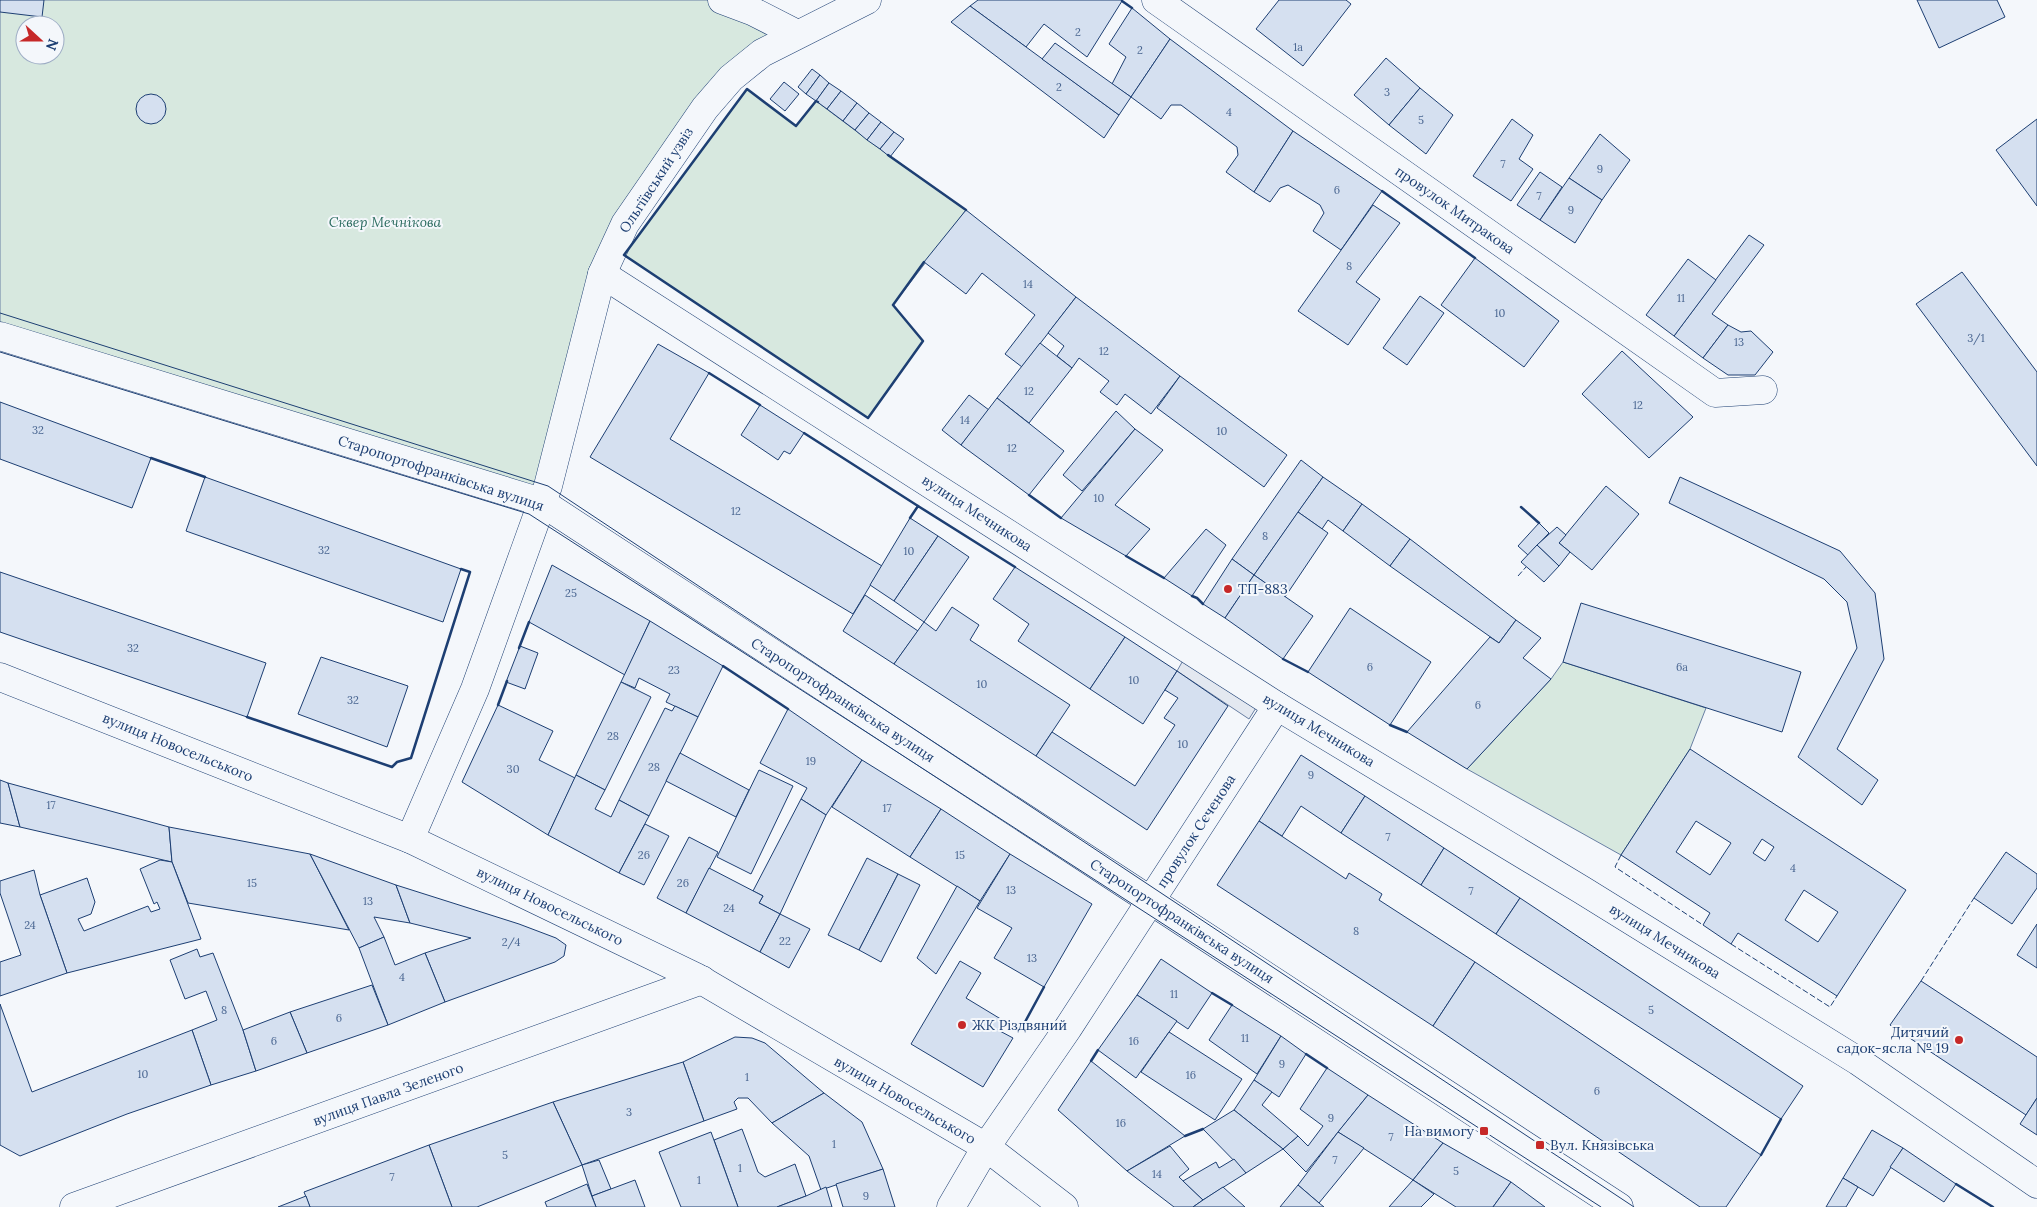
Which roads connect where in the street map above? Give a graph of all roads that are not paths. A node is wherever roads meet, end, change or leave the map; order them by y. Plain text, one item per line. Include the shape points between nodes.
1 (722, 0) edge
2 (867, 0) edge
3 (1156, 0) edge
4 (797, 34) junction
5 (602, 274) junction
6 (0, 336) edge
7 (1763, 390) dead end
8 (541, 502) junction
9 (0, 677) edge
10 (1277, 706) junction
11 (410, 839) junction
12 (1151, 901) junction
13 (702, 980) junction
14 (986, 1147) junction
15 (2037, 1184) edge
16 (74, 1207) edge
17 (950, 1207) edge
18 (1064, 1207) edge
19 (1619, 1207) edge

1 - 4 street
2 - 4 street, Ольгіївський узвіз
3 - 7 street, провулок Митракова via 1714,393
4 - 5 street, Ольгіївський узвіз via 746,64 705,108 625,224
5 - 8 street, Ольгіївський узвіз via 548,486
5 - 10 street, вулиця Мечникова
6 - 8 street, Старопортофранківська вулиця
8 - 11 street, Ольгіївський узвіз via 475,689
8 - 12 street, Старопортофранківська вулиця
9 - 11 street, вулиця Новосельського
10 - 12 street, провулок Сєченова
10 - 15 street, вулиця Мечникова via 1858,1061
11 - 13 street, вулиця Новосельського
12 - 14 street, провулок Сєченова
12 - 19 street, Старопортофранківська вулиця
13 - 14 street, вулиця Новосельського
13 - 16 street, вулиця Павла Зеленого
14 - 17 street, провулок Сєченова
14 - 18 street, вулиця Новосельського

